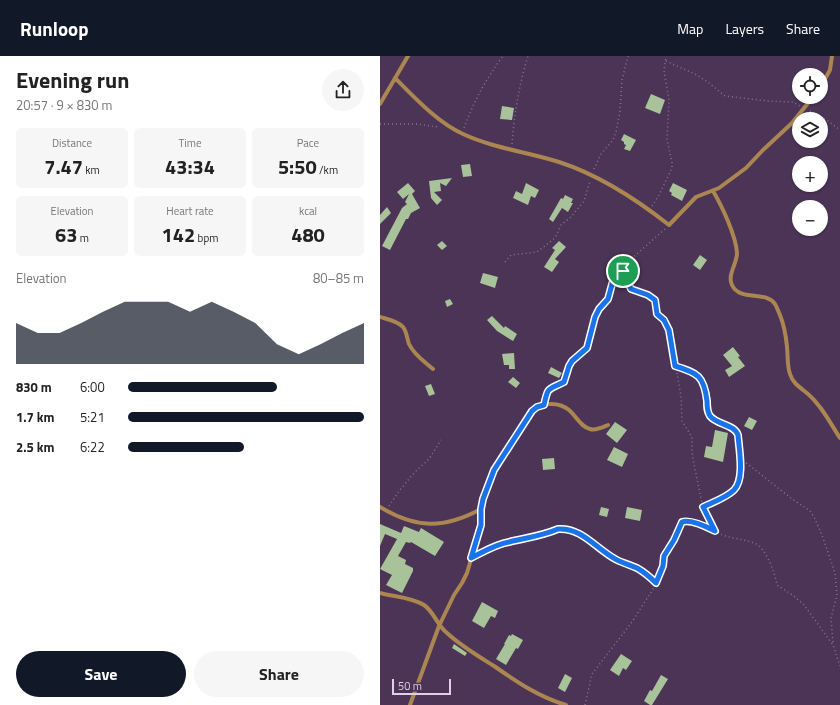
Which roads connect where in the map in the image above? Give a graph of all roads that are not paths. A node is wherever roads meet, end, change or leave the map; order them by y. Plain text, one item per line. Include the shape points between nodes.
1 (408, 56) edge
2 (832, 56) edge
3 (828, 74) edge
4 (395, 78) junction
5 (380, 104) edge
6 (808, 104) edge
7 (713, 191) junction
8 (380, 317) edge
9 (433, 369) dead end
10 (608, 425) dead end
11 (840, 438) edge
12 (380, 508) edge
13 (481, 509) junction
14 (380, 593) edge
15 (439, 626) junction
16 (410, 705) edge
17 (566, 705) edge

1 - 4 street
2 - 3 street
4 - 5 street
4 - 7 street via 441,120 462,134 512,151 558,162 591,175 630,196 669,225 696,197
6 - 7 street via 746,168
7 - 11 street via 736,245 732,285 741,293 767,298 774,303 784,327 792,378 795,384 820,406
8 - 9 street via 404,328 415,353
10 - 13 street via 590,429 567,409 551,404 537,407 496,465
12 - 13 street via 414,522 436,524 463,518
13 - 15 street via 481,525 464,578
14 - 15 street via 418,602 429,610
15 - 16 street
15 - 17 street via 470,651 528,689

